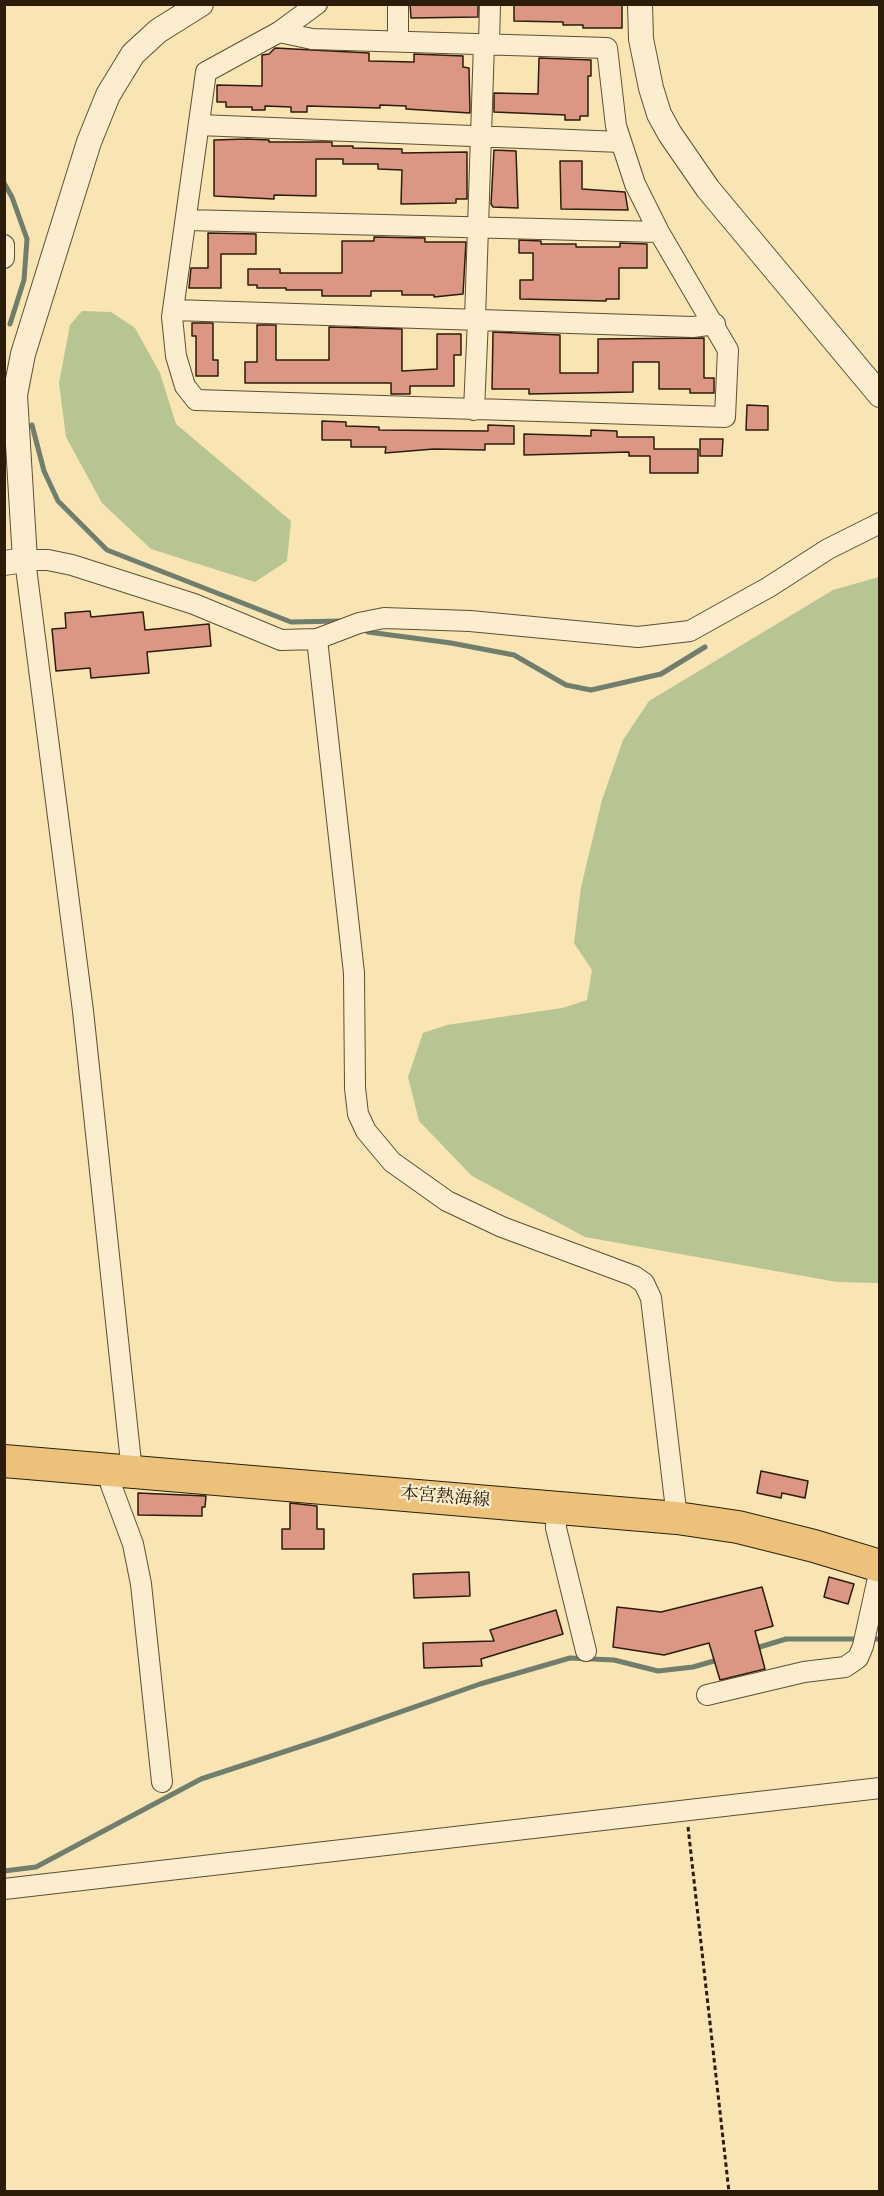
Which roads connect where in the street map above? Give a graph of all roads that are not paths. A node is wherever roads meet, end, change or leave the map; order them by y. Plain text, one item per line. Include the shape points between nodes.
1 (201, 4) edge
2 (317, 4) edge
3 (398, 4) edge
4 (490, 4) edge
5 (640, 4) edge
6 (279, 32) junction
7 (398, 40) junction
8 (486, 43) junction
9 (199, 125) junction
10 (480, 137) junction
11 (621, 142) junction
12 (186, 220) junction
13 (478, 227) junction
14 (659, 232) junction
15 (4, 246) edge
16 (4, 258) edge
17 (174, 310) junction
18 (477, 319) junction
19 (715, 324) junction
20 (879, 395) edge
21 (474, 410) junction
22 (13, 479) edge
23 (879, 524) edge
24 (15, 561) edge
25 (317, 639) junction
26 (4, 1461) edge
27 (121, 1471) junction
28 (556, 1509) junction
29 (677, 1518) junction
30 (879, 1568) edge
31 (586, 1651) dead end
32 (708, 1695) dead end
33 (162, 1782) dead end
34 (879, 1788) edge
35 (4, 1889) edge

1 - 22 street via 158,31 133,54 108,94 89,142 23,354 15,395
2 - 6 street
3 - 7 street
4 - 8 street
5 - 20 street via 641,39 651,88 670,134 708,189
6 - 7 street via 312,39
6 - 9 street via 206,72
7 - 8 street
8 - 10 street
8 - 11 street via 607,48
9 - 10 street
9 - 12 street
10 - 11 street
10 - 13 street
11 - 14 street via 635,184
12 - 13 street
12 - 17 street
13 - 14 street
13 - 18 street
14 - 19 street
15 - 16 street
17 - 18 street
17 - 21 street via 176,356 185,386 196,400
18 - 19 street via 693,327
18 - 21 street
19 - 21 street via 728,350 725,417
22 - 24 street
23 - 25 street via 828,549 690,631 638,637 470,621 384,618
24 - 25 street via 48,560 83,569 194,604 281,640
24 - 27 street via 83,1011
25 - 29 street via 354,973 358,1114 366,1131 392,1162 447,1201 644,1283 651,1298
26 - 27 main road, 本宮熱海線
27 - 28 main road, 本宮熱海線
27 - 33 street via 111,1485 133,1544 141,1584
28 - 29 main road, 本宮熱海線
28 - 31 street via 556,1528
29 - 30 main road, 本宮熱海線 via 738,1527
30 - 32 street via 858,1658 845,1667 804,1672
34 - 35 street

